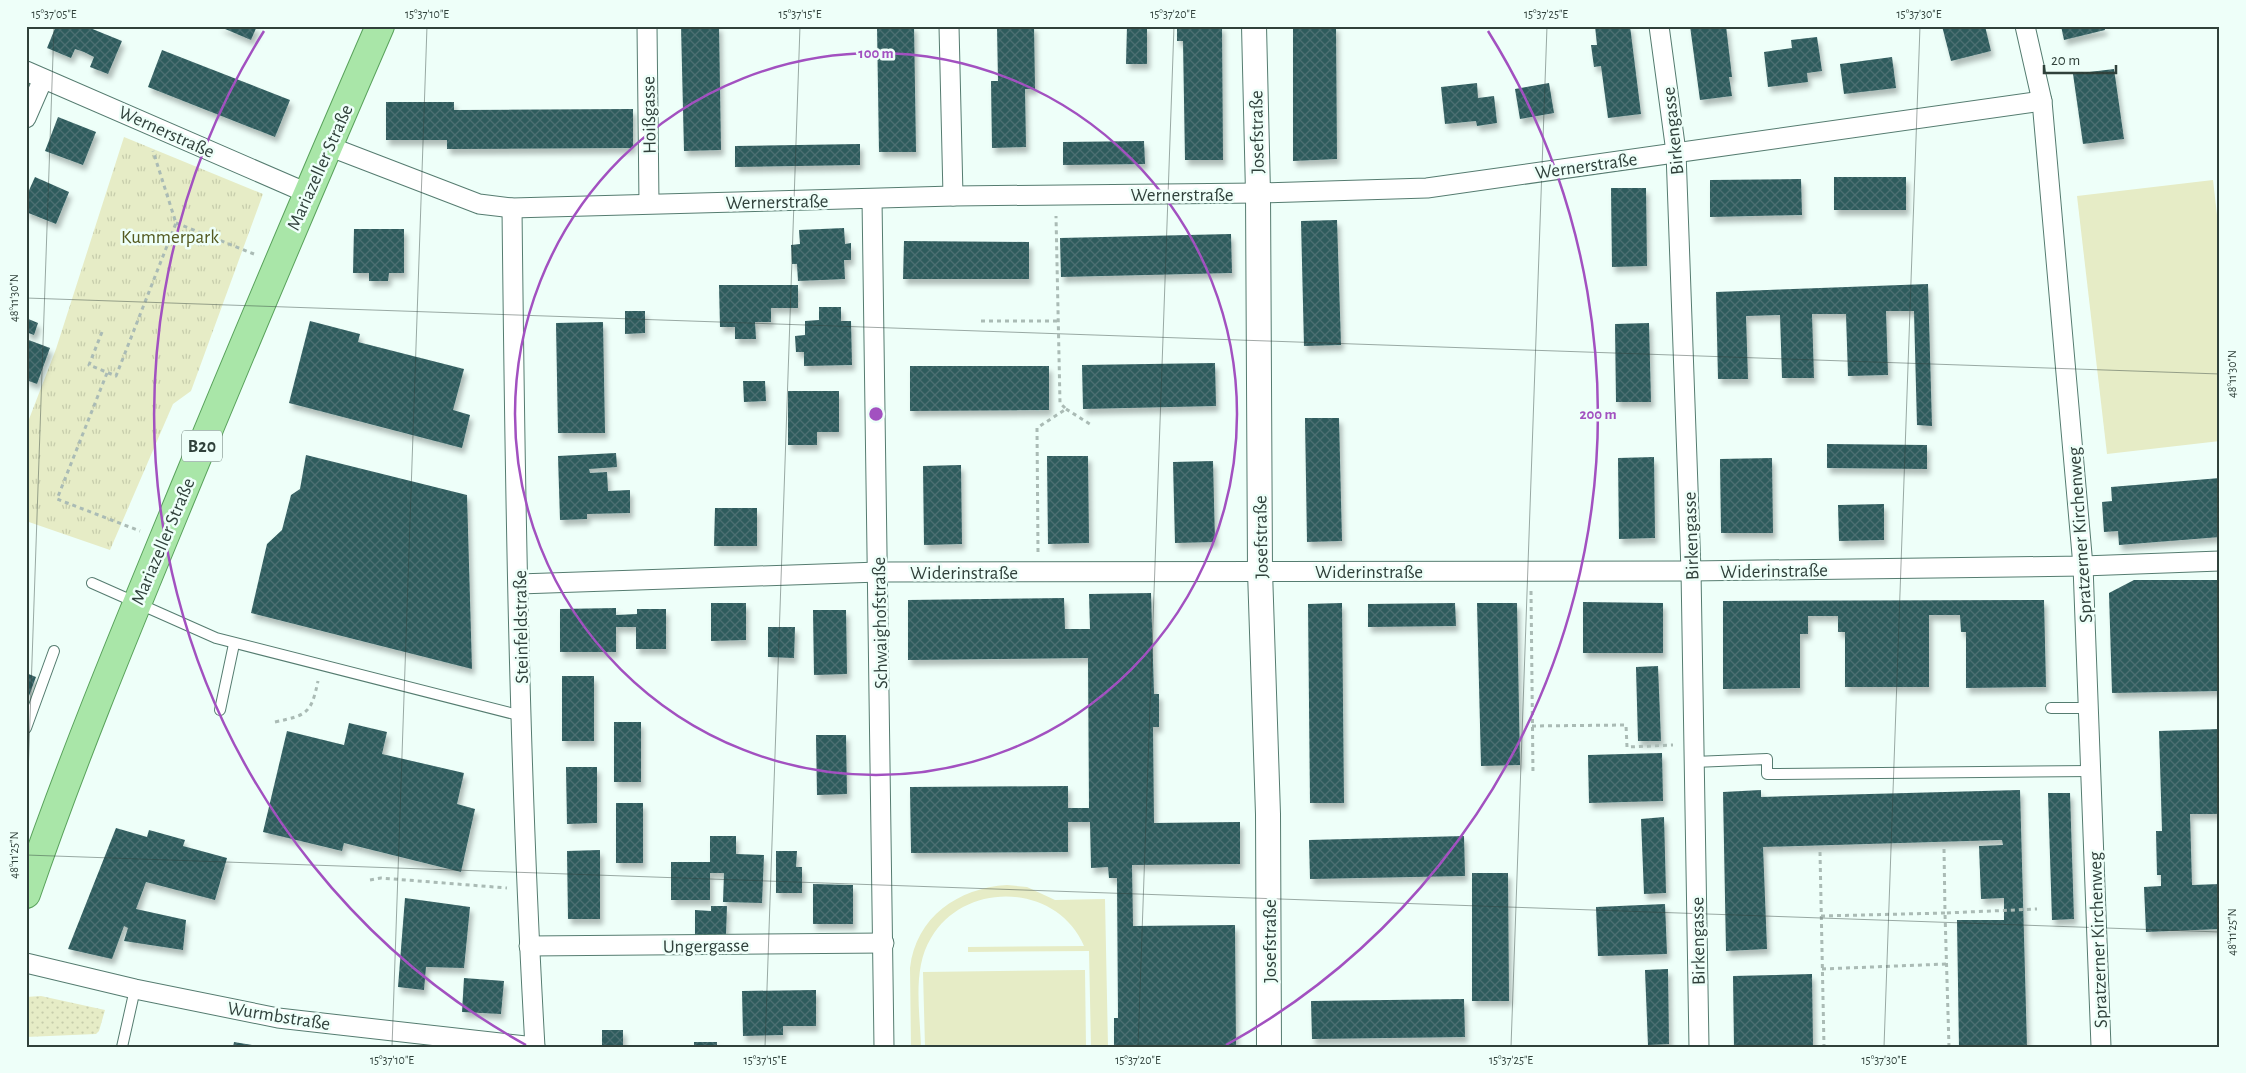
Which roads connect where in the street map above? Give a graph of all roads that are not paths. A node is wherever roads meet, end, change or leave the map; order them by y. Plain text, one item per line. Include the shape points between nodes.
1 (380, 26) edge
2 (647, 26) edge
3 (949, 26) edge
4 (1254, 26) edge
5 (1659, 26) edge
6 (2025, 26) edge
7 (26, 71) edge
8 (43, 79) junction
9 (2042, 102) junction
10 (26, 118) edge
11 (328, 146) junction
12 (1676, 152) junction
13 (307, 193) junction
14 (1258, 193) junction
15 (953, 196) junction
16 (872, 199) junction
17 (649, 204) junction
18 (512, 208) junction
19 (2220, 561) edge
20 (2083, 566) junction
21 (1260, 571) junction
22 (1691, 571) junction
23 (879, 572) junction
24 (92, 583) dead end
25 (518, 584) junction
26 (136, 604) junction
27 (234, 644) junction
28 (54, 651) dead end
29 (2051, 708) dead end
30 (2088, 708) junction
31 (220, 710) dead end
32 (522, 716) junction
33 (26, 728) edge
34 (1694, 753) junction
35 (2091, 771) junction
36 (26, 894) edge
37 (884, 943) junction
38 (529, 946) junction
39 (26, 963) edge
40 (135, 989) junction
41 (122, 1047) edge
42 (535, 1047) edge
43 (884, 1047) edge
44 (1269, 1047) edge
45 (1699, 1047) edge
46 (2101, 1047) edge

1 - 11 main road, Mariazeller Straße / B20
2 - 17 street, Hoißgasse
3 - 15 street
4 - 14 street, Josefstraße
5 - 12 street, Birkengasse
6 - 9 street, Spratzerner Kirchenweg
7 - 8 street, Wernerstraße
8 - 10 street
8 - 13 street, Wernerstraße
9 - 12 street, Wernerstraße
9 - 20 street, Spratzerner Kirchenweg
11 - 13 main road, Mariazeller Straße / B20
11 - 18 street, Wernerstraße via 479,204
12 - 14 street, Wernerstraße via 1427,188
12 - 22 street, Birkengasse
13 - 26 main road, Mariazeller Straße / B20
14 - 15 street, Wernerstraße
14 - 21 street, Josefstraße
15 - 16 street, Wernerstraße
16 - 17 street, Wernerstraße
16 - 23 street, Schwaighofstraße
17 - 18 street, Wernerstraße
18 - 25 street, Steinfeldstraße
19 - 20 street, Widerinstraße
20 - 22 street, Widerinstraße
20 - 30 street, Spratzerner Kirchenweg
21 - 22 street, Widerinstraße
21 - 23 street, Widerinstraße
21 - 44 street, Josefstraße via 1268,814
22 - 34 street, Birkengasse
23 - 25 street, Widerinstraße
23 - 37 street, Schwaighofstraße
24 - 26 lane
25 - 32 street, Steinfeldstraße
26 - 27 lane
26 - 36 main road, Mariazeller Straße / B20
27 - 31 lane
27 - 32 lane
28 - 33 lane
29 - 30 lane
30 - 35 street, Spratzerner Kirchenweg
32 - 38 street, Steinfeldstraße
34 - 35 lane via 1767,760 1768,774
34 - 45 street, Birkengasse
35 - 46 street, Spratzerner Kirchenweg
37 - 38 street, Ungergasse
37 - 43 street, Schwaighofstraße
38 - 42 street, Steinfeldstraße
39 - 40 street, Wurmbstraße
40 - 41 lane
40 - 42 street, Wurmbstraße via 278,1018

